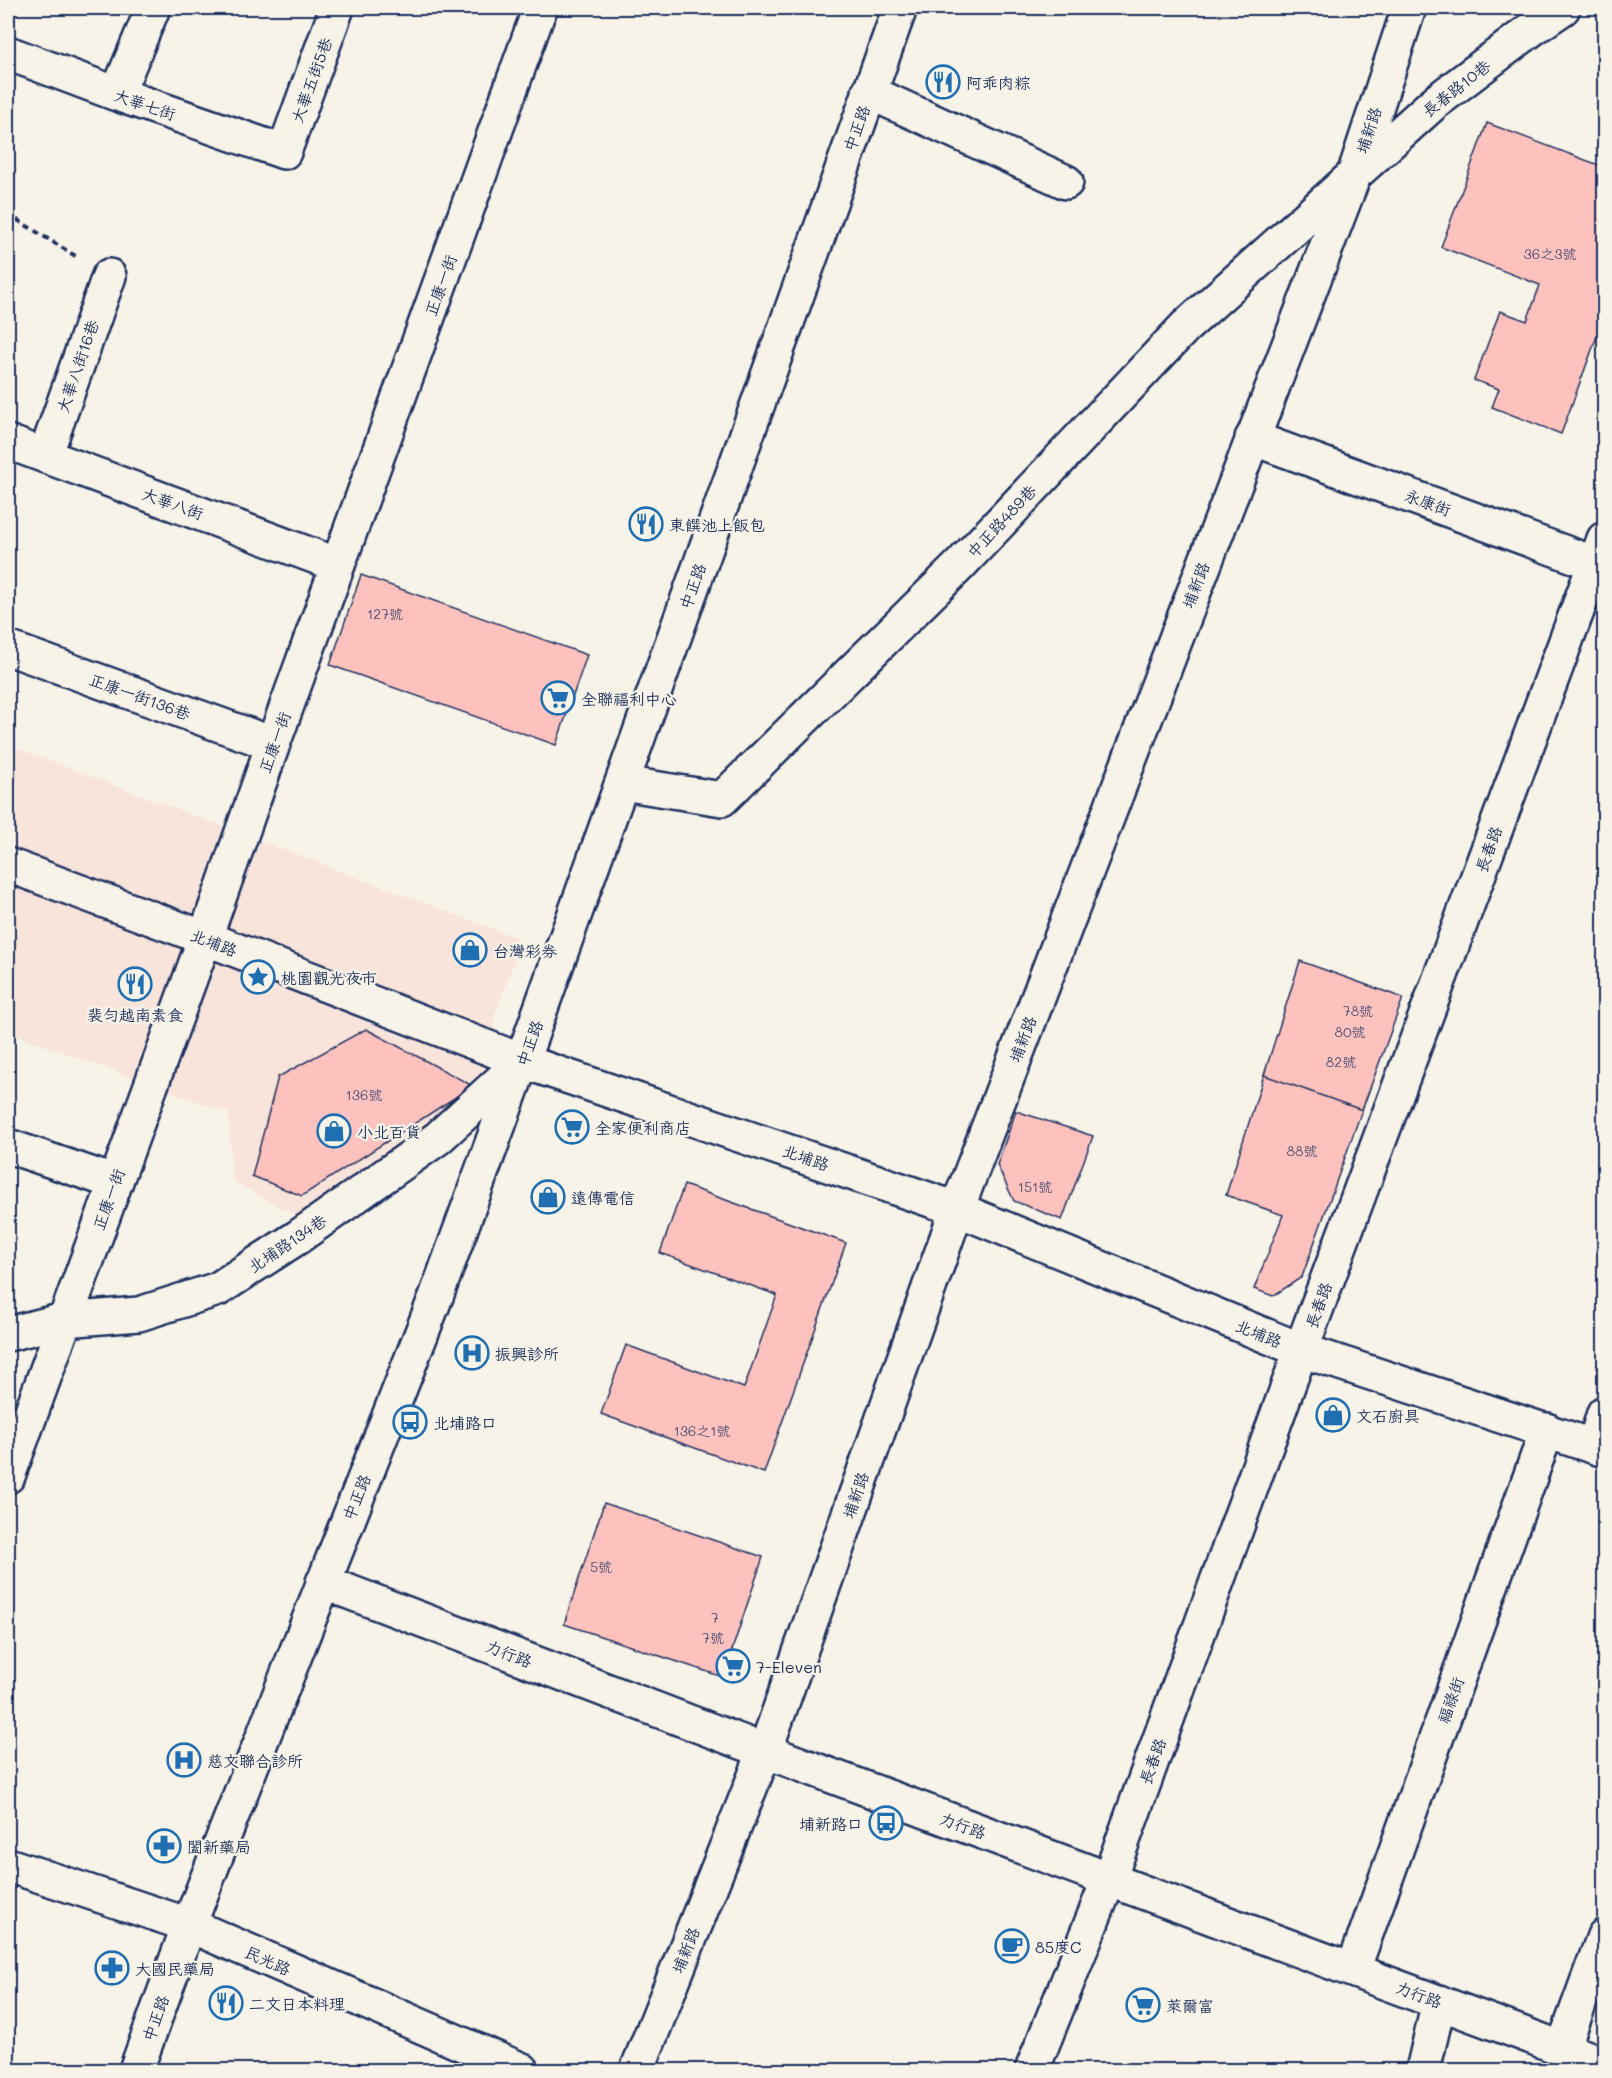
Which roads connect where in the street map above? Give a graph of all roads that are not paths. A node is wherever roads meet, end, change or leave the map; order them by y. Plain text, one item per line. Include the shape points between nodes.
1 (153, 8) edge
2 (337, 8) edge
3 (540, 8) edge
4 (900, 8) edge
5 (1409, 8) edge
6 (1563, 8) edge
7 (8, 53) edge
8 (869, 92) junction
9 (117, 94) junction
10 (284, 152) joint
11 (1354, 174) junction
12 (1066, 182) dead end
13 (109, 276) road end
14 (1252, 438) junction
15 (8, 442) edge
16 (45, 456) junction
17 (1601, 556) edge
18 (338, 565) junction
19 (8, 648) edge
20 (273, 744) junction
21 (622, 783) junction
22 (8, 865) edge
23 (205, 938) junction
24 (522, 1061) junction
25 (8, 1146) edge
26 (114, 1182) junction
27 (957, 1209) junction
28 (64, 1320) junction
29 (8, 1334) edge
30 (1301, 1350) junction
31 (1605, 1413) edge
32 (1547, 1430) junction
33 (1599, 1448) edge
34 (8, 1476) edge
35 (323, 1582) junction
36 (765, 1751) junction
37 (8, 1865) edge
38 (1109, 1879) junction
39 (189, 1925) junction
40 (1605, 1936) edge
41 (1353, 1970) junction
42 (1439, 2002) junction
43 (1563, 2048) junction
44 (1605, 2064) edge
45 (136, 2070) edge
46 (522, 2070) edge
47 (637, 2070) edge
48 (1032, 2070) edge
49 (1422, 2070) edge

1 - 9 street
2 - 10 street, 大華五街5巷
3 - 18 street, 正康一街
4 - 8 street, 中正路
5 - 11 street, 埔新路
6 - 11 street, 長春路10巷 via 1434,104
7 - 9 street, 大華七街
8 - 12 street
8 - 21 street, 中正路
9 - 10 street, 大華七街
11 - 14 street, 埔新路
11 - 21 street, 中正路489巷 via 1185,327 959,566 723,799
13 - 16 street, 大華八街16巷
14 - 17 street, 永康街
14 - 27 street, 埔新路
15 - 16 street, 大華八街
16 - 18 street, 大華八街
17 - 30 street, 長春路
18 - 20 street, 正康一街
19 - 20 street, 正康一街136巷
20 - 23 street, 正康一街
21 - 24 street, 中正路
22 - 23 street, 北埔路
23 - 24 street, 北埔路
23 - 26 street, 正康一街
24 - 27 street, 北埔路
24 - 28 street, 北埔路134巷 via 438,1138 218,1289 139,1314
24 - 35 street, 中正路 via 437,1294
25 - 26 street
26 - 28 street, 正康一街
27 - 30 street, 北埔路
27 - 36 street, 埔新路
28 - 29 street, 北埔路134巷
28 - 34 street, 正康一街
30 - 32 street, 北埔路
30 - 38 street, 長春路
31 - 33 street
32 - 33 street, 北埔路
32 - 41 street, 福祿街
35 - 36 street, 力行路
35 - 39 street, 中正路
36 - 38 street, 力行路
36 - 47 street, 埔新路
37 - 39 street, 民光路
38 - 41 street, 力行路
38 - 48 street, 長春路
39 - 45 street, 中正路
39 - 46 street, 民光路
40 - 43 street
41 - 42 street, 力行路
42 - 43 street, 力行路
42 - 49 street
43 - 44 street, 力行路

